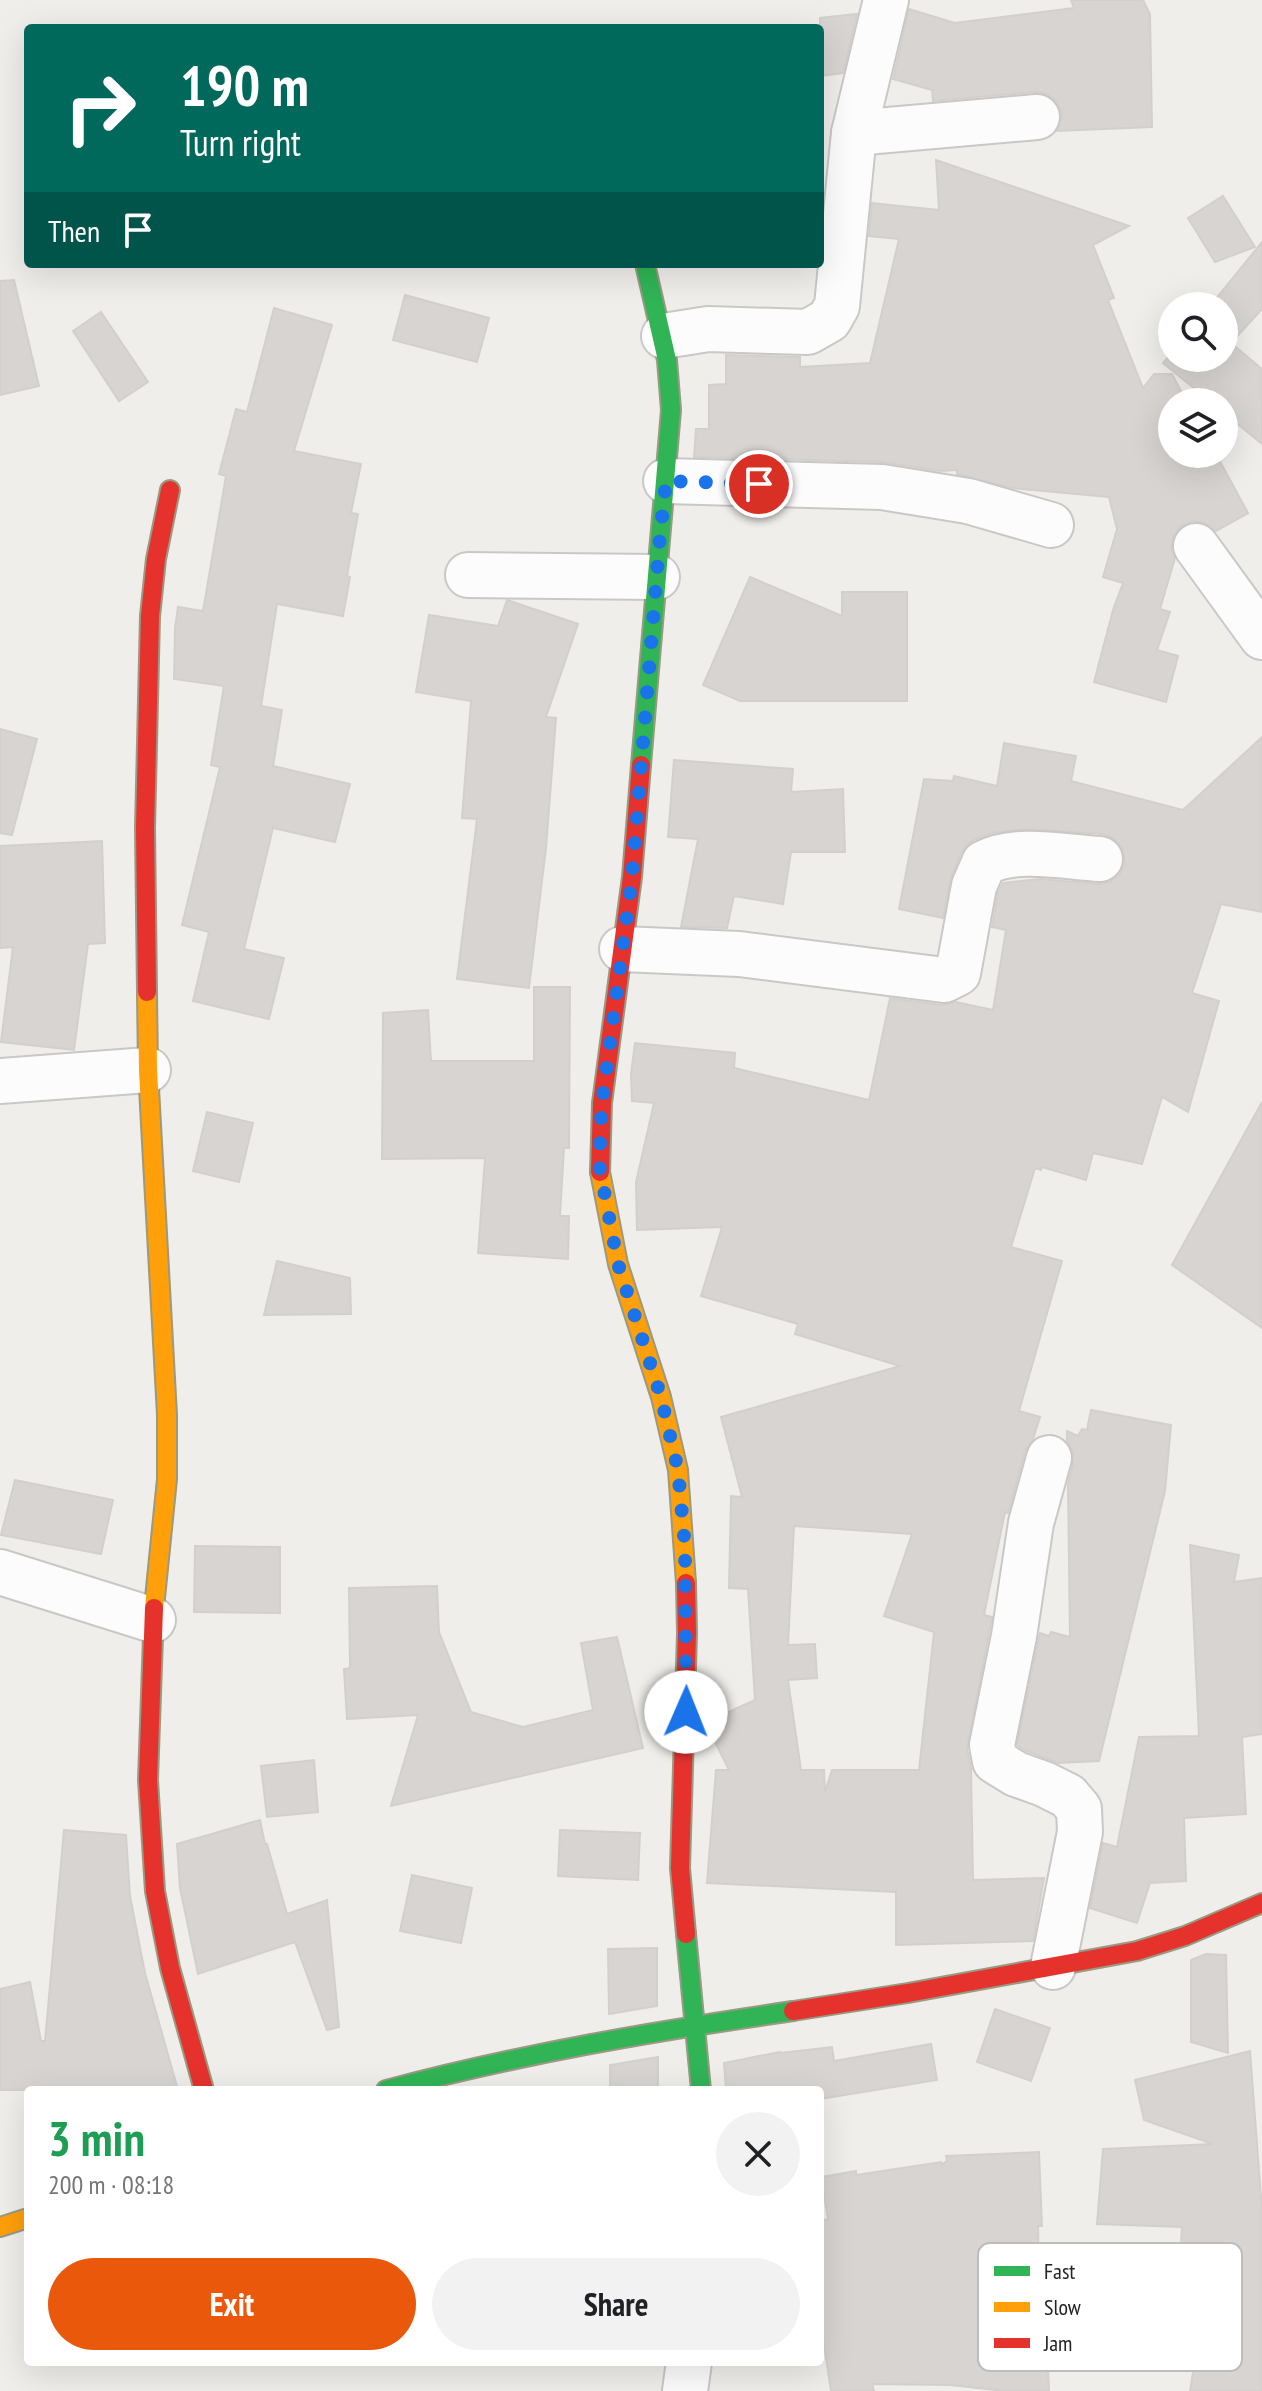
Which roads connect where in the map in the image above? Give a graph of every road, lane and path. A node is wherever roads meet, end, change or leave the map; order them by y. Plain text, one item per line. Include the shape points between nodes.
1 (886, 0) edge
2 (1037, 117) dead end
3 (854, 133) junction
4 (646, 268) edge
5 (664, 336) junction
6 (666, 481) junction
7 (170, 490) dead end
8 (1051, 525) dead end
9 (1196, 546) dead end
10 (468, 575) dead end
11 (657, 577) junction
12 (1262, 637) edge
13 (1100, 859) dead end
14 (622, 949) junction
15 (148, 1070) junction
16 (0, 1081) edge
17 (1049, 1458) dead end
18 (0, 1572) edge
19 (153, 1620) junction
20 (1262, 1903) edge
21 (1053, 1967) junction
22 (695, 2026) junction
23 (203, 2086) edge
24 (400, 2086) edge
25 (701, 2086) edge
26 (24, 2219) edge
27 (0, 2227) edge
28 (688, 2366) edge
29 (685, 2391) edge

1 - 3 street
2 - 3 street
3 - 5 street via 837,306 829,320 808,332 708,329
4 - 5 street
5 - 6 street via 671,394
6 - 8 street via 882,487 968,501
6 - 11 street
7 - 15 street via 156,559 147,688
9 - 12 street
10 - 11 street
11 - 14 street
13 - 14 street via 1021,854 984,863 974,886 958,973 944,980 739,954
14 - 22 street via 599,1164 618,1264 661,1397 678,1470 687,1633 680,1868
15 - 16 street
15 - 19 street via 167,1415
17 - 21 street via 1031,1523 992,1745 995,1761 1068,1796 1079,1809 1080,1832
18 - 19 street
19 - 23 street via 148,1780 155,1891
20 - 21 street via 1139,1950
21 - 22 street
22 - 24 street via 529,2054
22 - 25 street
26 - 27 street
28 - 29 street

